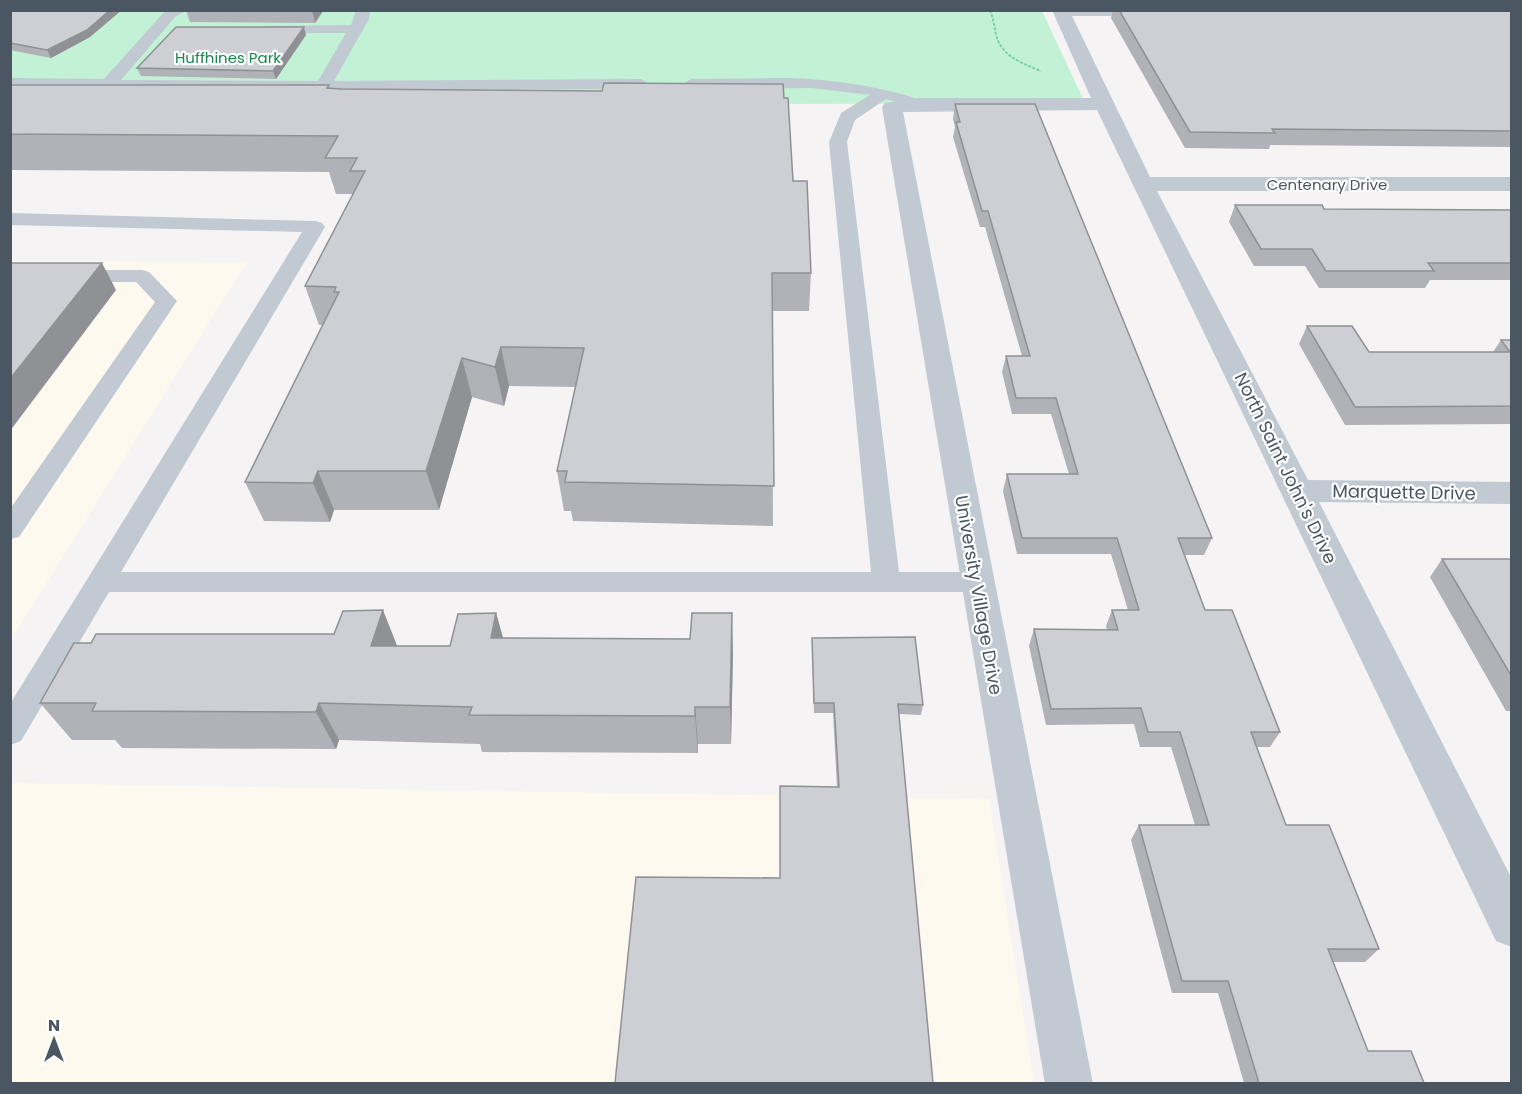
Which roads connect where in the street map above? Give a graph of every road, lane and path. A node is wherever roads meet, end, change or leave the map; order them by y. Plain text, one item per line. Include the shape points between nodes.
1 (180, 10) edge
2 (363, 10) edge
3 (990, 10) edge
4 (1060, 11) edge
5 (1179, 11) edge
6 (157, 28) junction
7 (180, 28) edge
8 (250, 29) edge
9 (356, 29) junction
10 (10, 83) edge
11 (108, 84) junction
12 (657, 84) edge
13 (680, 84) edge
14 (323, 85) junction
15 (898, 101) junction
16 (1095, 104) junction
17 (1142, 184) junction
18 (1512, 184) edge
19 (10, 219) edge
20 (10, 276) edge
21 (1297, 491) junction
22 (1512, 493) edge
23 (10, 530) edge
24 (102, 582) junction
25 (886, 582) junction
26 (976, 582) junction
27 (10, 732) edge
28 (1512, 926) edge
29 (1069, 1083) edge

1 - 6 lane via 170,14
2 - 9 lane
3 - 16 path via 997,41 1003,49
4 - 5 street
4 - 16 street, North Saint John's Drive
6 - 7 lane
6 - 11 lane
8 - 9 lane
9 - 14 lane
10 - 11 lane
11 - 14 lane
12 - 14 lane
13 - 15 lane via 852,87
15 - 16 street
15 - 25 lane via 847,117 838,142
15 - 26 street, University Village Drive
16 - 17 street, North Saint John's Drive
17 - 18 street, Centenary Drive
17 - 21 street, North Saint John's Drive
19 - 24 lane via 315,227
20 - 23 lane via 142,276 166,301
21 - 22 street, Marquette Drive
21 - 28 street, North Saint John's Drive
24 - 25 lane
24 - 27 lane
25 - 26 lane
26 - 29 street, University Village Drive

